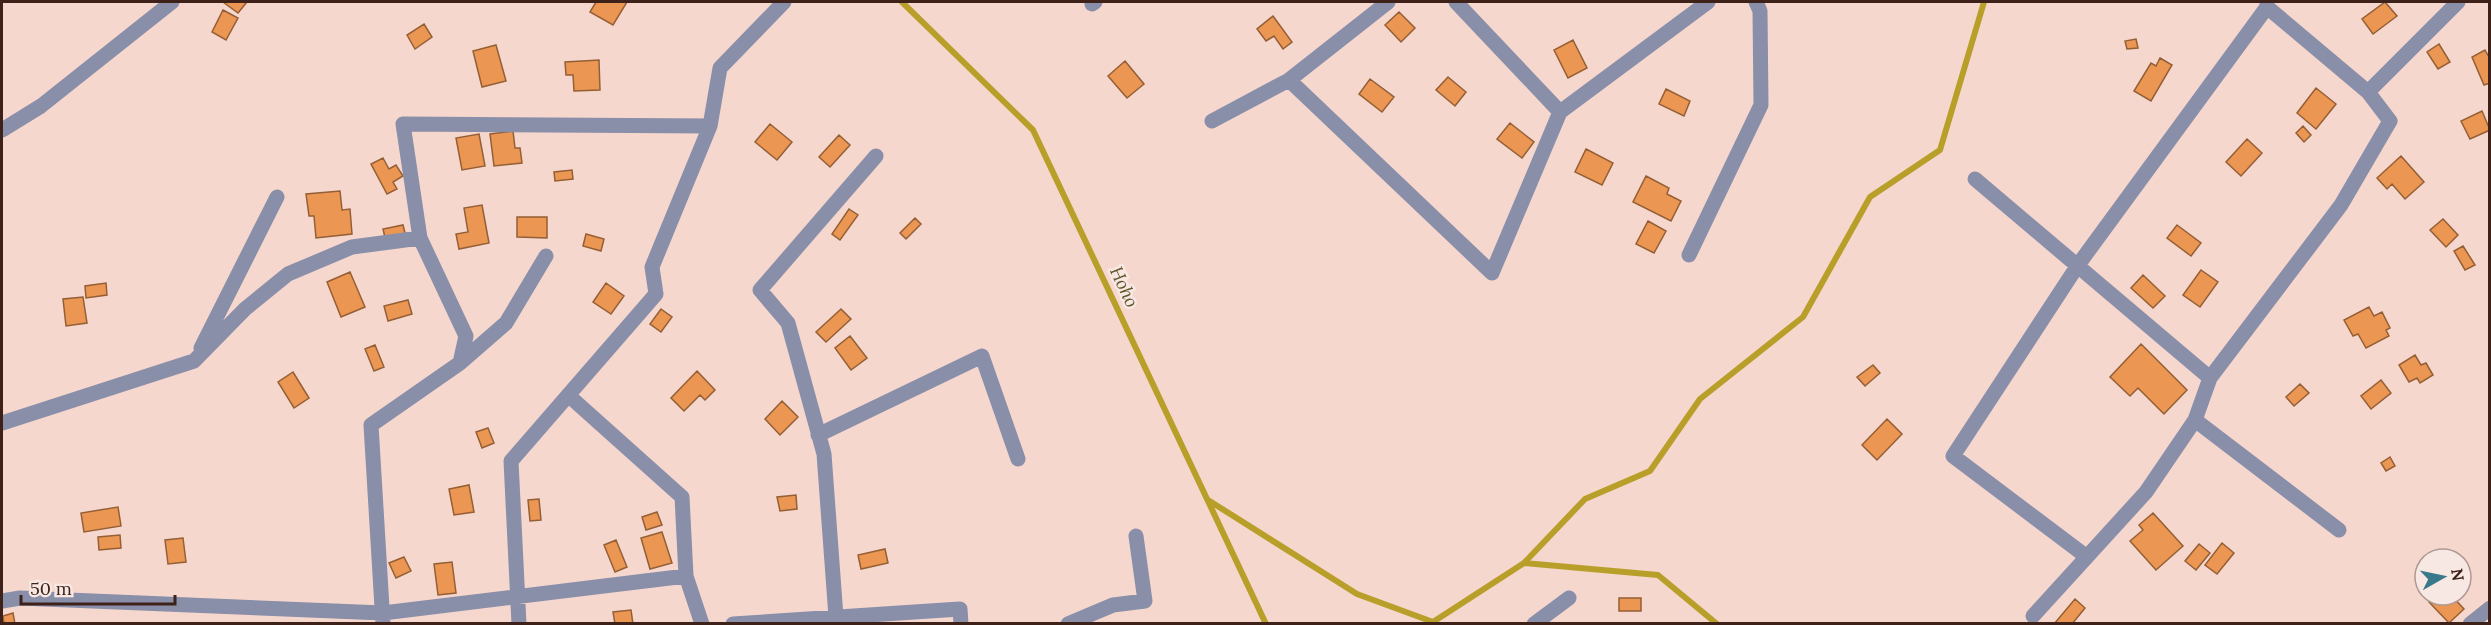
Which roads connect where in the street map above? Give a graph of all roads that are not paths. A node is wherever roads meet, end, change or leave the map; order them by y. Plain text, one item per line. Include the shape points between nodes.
1 (172, 2) edge
2 (784, 2) edge
3 (1388, 2) edge
4 (1456, 2) edge
5 (1708, 2) edge
6 (1756, 2) edge
7 (2458, 2) edge
8 (2267, 4) edge
9 (1289, 80) junction
10 (2368, 92) junction
11 (1560, 112) junction
12 (1212, 121) dead end
13 (710, 126) junction
14 (2, 130) edge
15 (876, 156) dead end
16 (1975, 179) dead end
17 (277, 197) dead end
18 (420, 238) junction
19 (1689, 255) dead end
20 (546, 256) dead end
21 (2078, 265) junction
22 (194, 361) junction
23 (460, 363) junction
24 (2210, 378) junction
25 (568, 395) junction
26 (2195, 420) junction
27 (2, 423) edge
28 (818, 435) junction
29 (1018, 459) dead end
30 (2339, 530) dead end
31 (1136, 536) dead end
32 (2088, 557) junction
33 (686, 576) junction
34 (517, 597) junction
35 (1569, 598) dead end
36 (2, 602) edge
37 (2490, 608) edge
38 (2033, 616) dead end
39 (836, 617) junction
40 (383, 618) edge
41 (519, 624) edge
42 (702, 624) edge
43 (733, 624) edge
44 (962, 624) edge
45 (1068, 624) edge
46 (1534, 624) edge
47 (2470, 624) edge

1 - 14 street via 41,106
2 - 13 street via 720,68
3 - 9 street
4 - 11 street
5 - 11 street
6 - 19 street via 1760,11 1761,105
7 - 10 street
8 - 10 street
8 - 21 street
9 - 11 street via 1492,273
9 - 12 street
10 - 24 street via 2390,121 2341,205
13 - 18 street via 403,124
13 - 25 street via 652,267 656,294
15 - 28 street via 760,290 788,323
16 - 21 street
17 - 22 street
18 - 22 street via 352,247 288,274 245,309
18 - 23 street via 466,336
20 - 23 street via 506,323
21 - 24 street
21 - 32 street via 1953,456
22 - 27 street
23 - 40 street via 371,425
24 - 26 street
25 - 33 street via 682,497
25 - 34 street via 511,461
26 - 30 street
26 - 32 street via 2146,492
28 - 29 street via 982,356
28 - 39 street via 824,454
31 - 45 street via 1145,602 1113,605
32 - 38 street
33 - 34 street
33 - 42 street
34 - 40 street
34 - 41 street
35 - 46 street
36 - 40 street via 20,598
37 - 47 street
39 - 43 street
39 - 44 street via 960,609

